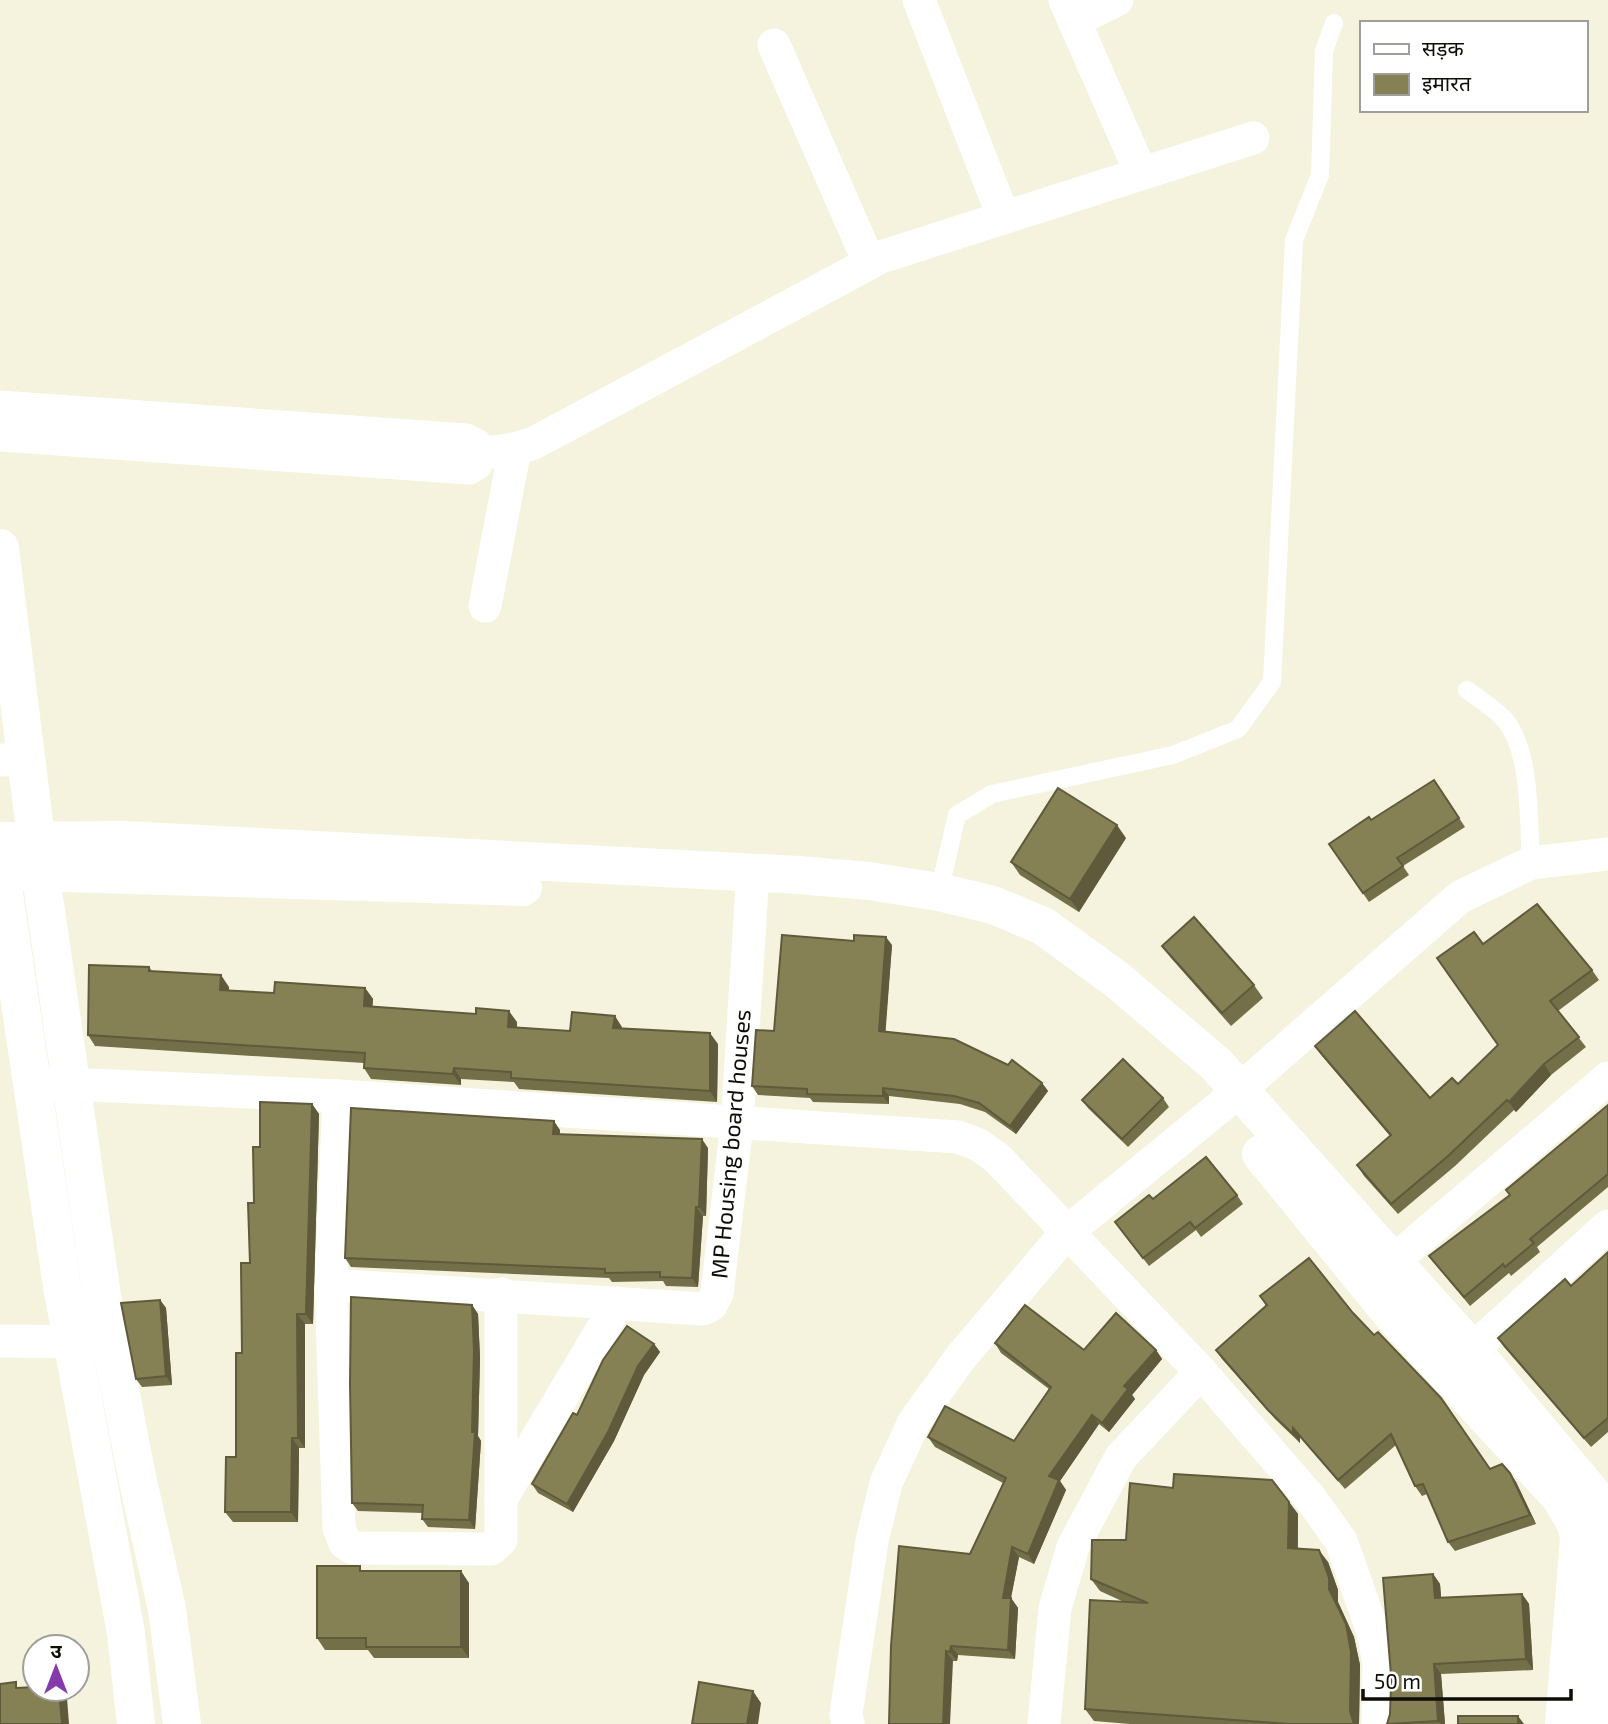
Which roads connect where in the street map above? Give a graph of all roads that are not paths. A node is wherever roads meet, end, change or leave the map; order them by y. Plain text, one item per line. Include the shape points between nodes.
1 (919, 0) edge
2 (1117, 0) edge
3 (1069, 10) edge
4 (1334, 23) dead end
5 (774, 45) dead end
6 (1253, 138) dead end
7 (1141, 173) junction
8 (1003, 216) junction
9 (869, 262) junction
10 (0, 407) edge
11 (0, 435) edge
12 (516, 449) junction
13 (478, 454) junction
14 (0, 548) edge
15 (485, 606) dead end
16 (1467, 690) dead end
17 (14, 759) edge
18 (26, 851) edge
19 (1608, 854) edge
20 (1531, 863) junction
21 (0, 869) edge
22 (752, 883) junction
23 (939, 892) junction
24 (1608, 1078) edge
25 (31, 1083) junction
26 (70, 1083) junction
27 (339, 1096) junction
28 (1230, 1098) junction
29 (737, 1124) junction
30 (1608, 1226) edge
31 (1066, 1233) junction
32 (1391, 1263) junction
33 (331, 1285) junction
34 (500, 1294) junction
35 (618, 1303) junction
36 (0, 1341) edge
37 (111, 1341) junction
38 (73, 1343) junction
39 (1472, 1350) junction
40 (1201, 1372) junction
41 (501, 1499) junction
42 (1594, 1511) edge
43 (136, 1724) edge
44 (182, 1724) edge
45 (848, 1724) edge
46 (1044, 1724) edge
47 (1378, 1724) edge
48 (1564, 1724) edge
49 (1593, 1724) edge

1 - 8 street
2 - 3 street
3 - 7 street
4 - 23 lane via 1324,51 1320,176 1294,240 1272,682 1238,729 1173,755 992,794 957,815
5 - 9 street
6 - 7 street
7 - 8 street
8 - 9 street
9 - 12 street
10 - 13 street via 466,440 476,444
11 - 13 street via 469,468 476,464
12 - 13 street
12 - 15 street
14 - 17 street
16 - 20 lane via 1504,719 1515,735 1522,755
17 - 18 street
18 - 21 street
18 - 22 street via 124,840
18 - 26 street
19 - 20 street
20 - 28 street via 1460,897
21 - 25 street
22 - 23 street via 869,881
22 - 28 street via 933,912 992,929 1039,953 1113,1004
22 - 29 street, MP Housing board houses
23 - 28 street via 993,905 1043,926 1216,1064
24 - 32 street
25 - 26 street
25 - 38 street
26 - 27 street
26 - 37 street
27 - 29 street
27 - 33 street
28 - 31 street
28 - 32 street
28 - 42 street via 1389,1311 1552,1488
29 - 31 street via 958,1137 998,1158
29 - 35 street, MP Housing board houses via 714,1301 703,1309
30 - 39 street
31 - 40 street
31 - 45 street via 961,1357 914,1422 886,1483 872,1541
32 - 39 street
33 - 34 street, MP Housing board houses
33 - 41 street via 338,1528 345,1543 359,1550 491,1549 503,1533
34 - 35 street, MP Housing board houses
34 - 41 street
35 - 41 street
36 - 38 street
37 - 38 street
37 - 44 street via 167,1609
38 - 43 street via 127,1633
39 - 42 street
40 - 46 street via 1121,1457 1073,1547 1055,1608
40 - 47 street via 1311,1499 1341,1541 1373,1632 1379,1664
42 - 48 street
42 - 49 street

